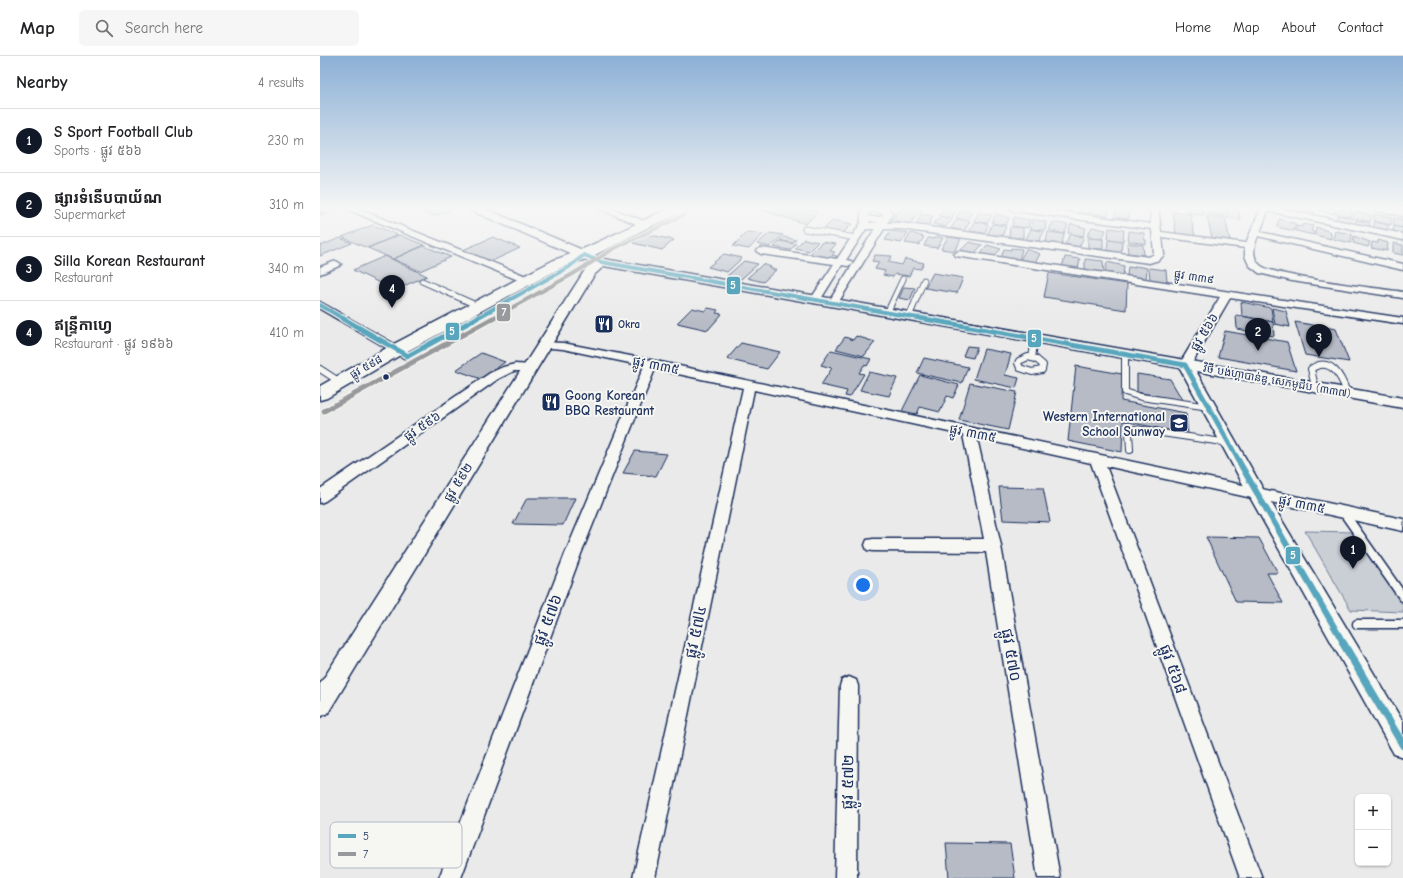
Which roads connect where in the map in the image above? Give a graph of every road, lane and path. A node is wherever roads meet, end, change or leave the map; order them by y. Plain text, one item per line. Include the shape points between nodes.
1 (443, 246) edge
2 (564, 246) edge
3 (601, 246) edge
4 (850, 246) edge
5 (867, 246) edge
6 (1049, 246) edge
7 (1159, 246) edge
8 (1249, 246) edge
9 (1313, 246) edge
10 (761, 251) dead end
11 (959, 254) dead end
12 (584, 255) junction
13 (601, 262) junction
14 (840, 262) junction
15 (336, 264) dead end
16 (856, 265) junction
17 (1403, 267) edge
18 (320, 271) edge
19 (903, 279) dead end
20 (527, 280) junction
21 (924, 280) dead end
22 (422, 281) dead end
23 (1227, 294) junction
24 (1403, 295) edge
25 (816, 300) junction
26 (833, 303) junction
27 (320, 305) edge
28 (478, 306) junction
29 (887, 312) junction
30 (909, 316) junction
31 (1403, 321) edge
32 (1034, 338) junction
33 (543, 345) junction
34 (402, 353) junction
35 (1125, 354) junction
36 (1032, 358) dead end
37 (651, 364) junction
38 (1185, 365) junction
39 (529, 368) junction
40 (320, 369) edge
41 (340, 382) junction
42 (749, 386) junction
43 (1314, 388) junction
44 (1347, 393) junction
45 (320, 394) edge
46 (1403, 403) edge
47 (320, 404) edge
48 (1209, 407) junction
49 (969, 433) junction
50 (1229, 443) junction
51 (1130, 450) dead end
52 (1096, 459) junction
53 (1257, 494) junction
54 (320, 497) edge
55 (1344, 513) junction
56 (1403, 525) edge
57 (873, 545) dead end
58 (993, 546) junction
59 (1403, 597) edge
60 (1357, 624) dead end
61 (1403, 624) edge
62 (849, 686) dead end
63 (320, 705) edge
64 (1403, 745) edge
65 (462, 846) edge
66 (454, 868) edge
67 (450, 878) edge
68 (644, 878) edge
69 (846, 878) edge
70 (1049, 878) edge
71 (1251, 878) edge

1 - 20 street
2 - 12 street, វិថី បង់ហ្គាបាន់ឌូ សេកមូជីប (៣៣៧)
3 - 12 main road, ផ្លូវ ៥៩៨
4 - 14 street
5 - 16 street
6 - 7 street via 1149,260 1159,255
8 - 24 street via 1250,256 1257,268 1268,273
9 - 17 street
10 - 14 street
11 - 23 street, ផ្លូវ ៣៣៩
12 - 13 street, វិថី បង់ហ្គាបាន់ឌូ សេកមូជីប (៣៣៧)
12 - 20 main road, ផ្លូវ ៥៩៨ via 559,263
12 - 34 main road, ផ្លូវ ៥៩៨ via 569,267
13 - 25 street, វិថី បង់ហ្គាបាន់ឌូ សេកមូជីប (៣៣៧)
13 - 33 street, ផ្លូវ ៥៩២ via 589,273
14 - 16 street
14 - 25 street
15 - 18 street
16 - 26 street
19 - 29 lane
20 - 28 main road, ផ្លូវ ៥៩៨
21 - 30 lane
22 - 28 lane
23 - 31 street, ផ្លូវ ៣៣៩
23 - 38 street, ផ្លូវ ៥៦៦
25 - 26 street, វិថី បង់ហ្គាបាន់ឌូ សេកមូជីប (៣៣៧)
26 - 29 street, វិថី បង់ហ្គាបាន់ឌូ សេកមូជីប (៣៣៧)
27 - 34 street
28 - 34 main road, ផ្លូវ ៥៩៨
29 - 30 street, វិថី បង់ហ្គាបាន់ឌូ សេកមូជីប (៣៣៧)
30 - 32 street, វិថី បង់ហ្គាបាន់ឌូ សេកមូជីប (៣៣៧)
32 - 35 street, វិថី បង់ហ្គាបាន់ឌូ សេកមូជីប (៣៣៧)
32 - 36 lane
33 - 37 street, ផ្លូវ ៣៣៥ via 563,346
33 - 39 street, ផ្លូវ ៥៩២
34 - 41 main road, ផ្លូវ ៥៩៨
34 - 47 main road, ផ្លូវ ៥៩៨
35 - 38 street, វិថី បង់ហ្គាបាន់ឌូ សេកមូជីប (៣៣៧)
35 - 48 lane via 1125,392 1141,397
37 - 42 street, ផ្លូវ ៣៣៥
37 - 65 street, ផ្លូវ ៥៧៦ via 573,554
38 - 43 street, វិថី បង់ហ្គាបាន់ឌូ សេកមូជីប (៣៣៧)
38 - 48 street, ផ្លូវ ៥៦៦
39 - 54 street, ផ្លូវ ៥៩៦ via 518,366 494,376
39 - 63 street, ផ្លូវ ៥៩២
40 - 41 lane
41 - 45 main road, ផ្លូវ ៥៩៨
42 - 49 street, ផ្លូវ ៣៣៥
42 - 68 street, ផ្លូវ ៥៧៤
43 - 44 street, វិថី បង់ហ្គាបាន់ឌូ សេកមូជីប (៣៣៧)
43 - 44 lane via 1311,369 1322,366 1338,372
44 - 46 street, វិថី បង់ហ្គាបាន់ឌូ សេកមូជីប (៣៣៧)
48 - 50 street, ផ្លូវ ៥៦៦
49 - 52 street, ផ្លូវ ៣៣៥
49 - 58 street, ផ្លូវ ៥៧០
50 - 51 lane via 1135,429 1129,432
50 - 53 street, ផ្លូវ ៥៦៦
52 - 53 street, ផ្លូវ ៣៣៥
52 - 71 street, ផ្លូវ ៥៦៨
53 - 55 street, ផ្លូវ ៣៣៥
53 - 64 street, ផ្លូវ ៥៦៦
55 - 56 street, ផ្លូវ ៣៣៥
55 - 59 lane
57 - 58 street
58 - 70 street, ផ្លូវ ៥៧០
60 - 61 lane
62 - 69 street, ផ្លូវ ៥៧២
66 - 67 street, ផ្លូវ ៥៧៦

